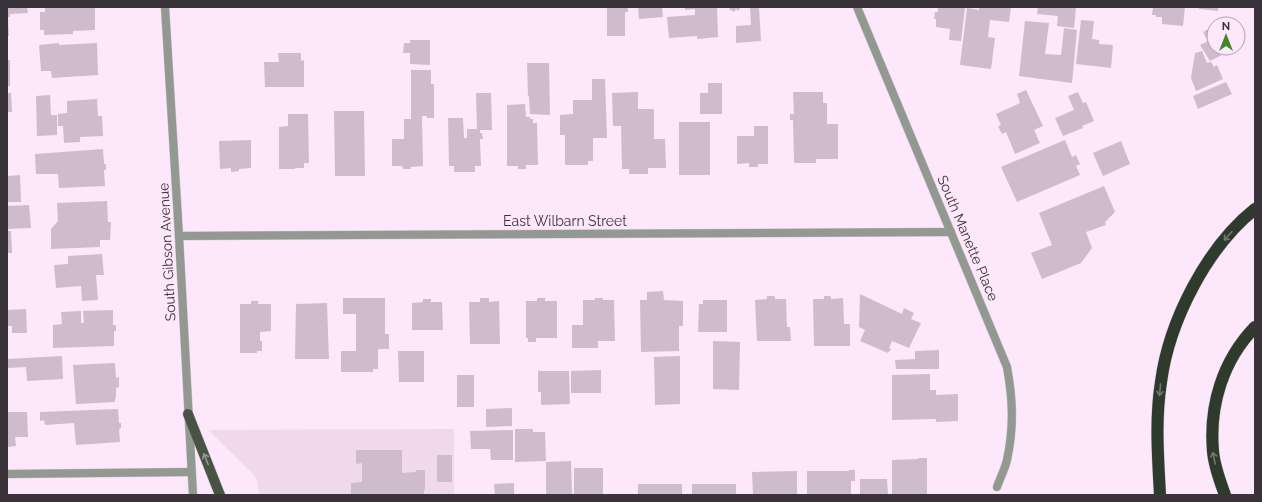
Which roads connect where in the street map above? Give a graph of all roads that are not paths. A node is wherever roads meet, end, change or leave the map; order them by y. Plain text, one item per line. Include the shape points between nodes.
1 (165, 7) edge
2 (857, 7) edge
3 (1255, 209) edge
4 (951, 232) junction
5 (180, 236) junction
6 (1255, 327) edge
7 (188, 414) junction
8 (191, 472) junction
9 (7, 474) edge
10 (997, 487) dead end
11 (193, 495) edge
12 (220, 495) edge
13 (1160, 495) edge
14 (1225, 495) edge

1 - 5 street, South Gibson Avenue
2 - 4 street, South Manette Place
3 -> 13 highway via 1217,248 1198,277 1184,304 1167,352 1157,424
4 - 5 street, East Wilbarn Street
4 - 10 street, South Manette Place via 1007,367 1012,393 1012,419 1006,461
5 - 7 street, South Gibson Avenue
14 -> 6 highway via 1213,452 1214,411 1219,387 1229,362
7 - 8 street, South Gibson Avenue
12 -> 7 main road
8 - 9 street
8 - 11 street, South Gibson Avenue

